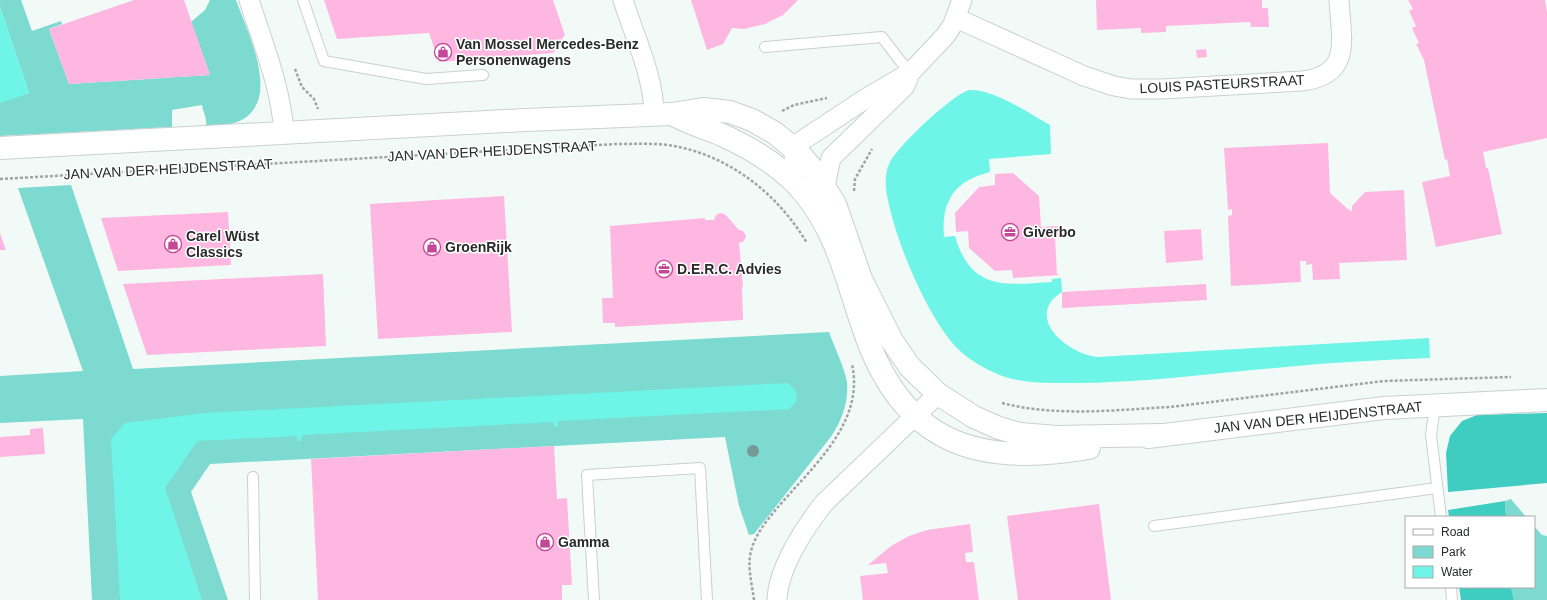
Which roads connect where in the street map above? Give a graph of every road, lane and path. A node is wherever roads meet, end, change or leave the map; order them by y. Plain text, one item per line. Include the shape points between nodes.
1 (249, 0) edge
2 (303, 0) edge
3 (623, 0) edge
4 (962, 0) edge
5 (1338, 0) edge
6 (956, 18) junction
7 (765, 47) dead end
8 (294, 64) dead end
9 (911, 72) junction
10 (484, 74) dead end
11 (663, 114) junction
12 (321, 132) junction
13 (284, 134) junction
14 (0, 148) edge
15 (794, 148) junction
16 (323, 160) junction
17 (866, 161) dead end
18 (0, 179) edge
19 (796, 184) junction
20 (825, 186) junction
21 (855, 194) dead end
22 (810, 248) dead end
23 (851, 358) dead end
24 (1514, 377) dead end
25 (938, 394) junction
26 (1547, 400) edge
27 (997, 401) dead end
28 (1435, 405) junction
29 (915, 416) junction
30 (1162, 435) junction
31 (252, 477) dead end
32 (1437, 488) junction
33 (1441, 516) edge
34 (1154, 526) dead end
35 (1451, 588) edge
36 (254, 600) edge
37 (594, 600) edge
38 (707, 600) edge
39 (754, 600) edge
40 (777, 600) edge
41 (1452, 600) edge

1 - 13 street via 278,88
2 - 10 lane via 324,61 426,79
3 - 11 street via 654,101
4 - 6 street
5 - 6 street, LOUIS PASTEURSTRAAT via 1340,55 1335,66 1322,77 1302,81 1162,89 1130,88 1097,81
6 - 9 street via 941,43
7 - 9 lane via 882,37 900,62
8 - 12 path via 302,87 316,103
9 - 15 street via 828,122
9 - 20 street via 904,87 832,158
11 - 12 street, JAN VAN DER HEIJDENSTRAAT
11 - 15 street, JAN VAN DER HEIJDENSTRAAT via 703,109 730,112 761,125
11 - 19 street, JAN VAN DER HEIJDENSTRAAT via 731,139 754,151
12 - 13 street, JAN VAN DER HEIJDENSTRAAT
12 - 16 path
13 - 14 street, JAN VAN DER HEIJDENSTRAAT
15 - 19 street
15 - 20 street, JAN VAN DER HEIJDENSTRAAT
16 - 18 path, JAN VAN DER HEIJDENSTRAAT
16 - 22 path, JAN VAN DER HEIJDENSTRAAT via 616,144 671,146 715,160 754,182 782,207
17 - 21 path via 855,179
19 - 29 street, JAN VAN DER HEIJDENSTRAAT via 818,212 834,242 863,328 882,372 898,397
20 - 25 street, JAN VAN DER HEIJDENSTRAAT via 838,212 861,279 889,335 910,368
23 - 39 path via 854,375 852,405 836,438 771,516 754,542 750,563
24 - 27 path via 1384,381 1138,409 1050,410
25 - 29 street
25 - 30 street, JAN VAN DER HEIJDENSTRAAT via 974,417 1020,434 1057,437
26 - 28 street, JAN VAN DER HEIJDENSTRAAT
28 - 30 street, JAN VAN DER HEIJDENSTRAAT via 1384,408
28 - 32 lane via 1431,435
29 - 30 street, JAN VAN DER HEIJDENSTRAAT via 949,439 997,454 1066,452
29 - 40 street via 815,514 792,553 778,590
31 - 36 lane
32 - 33 lane
32 - 34 lane
35 - 41 lane
37 - 38 lane via 587,475 700,468

